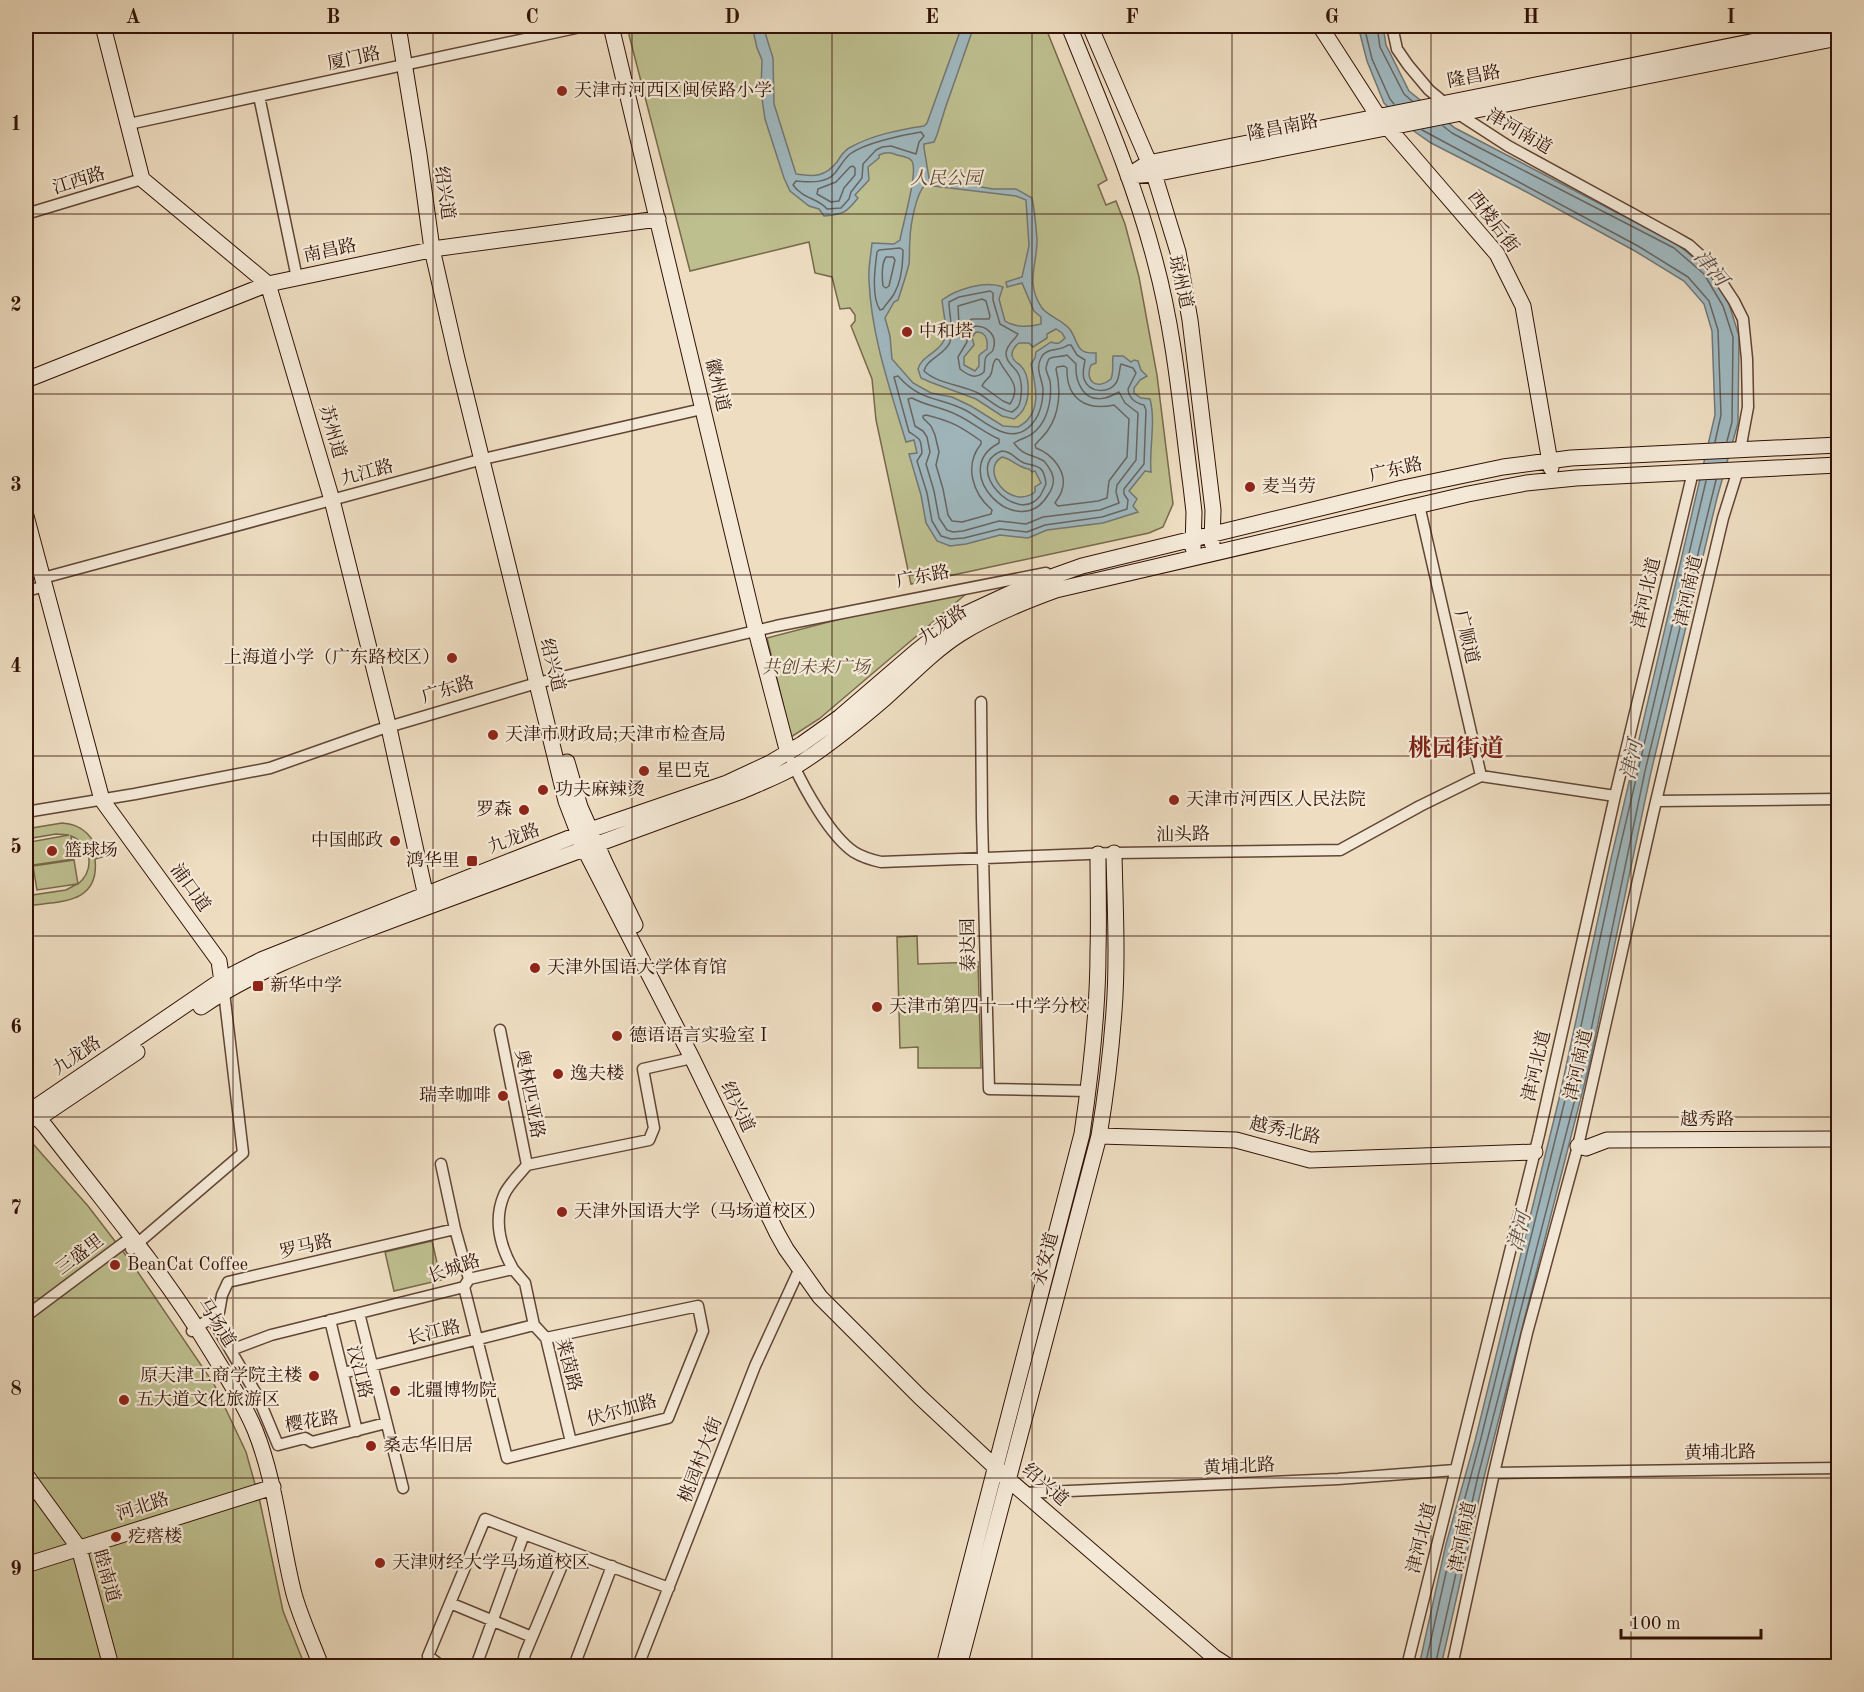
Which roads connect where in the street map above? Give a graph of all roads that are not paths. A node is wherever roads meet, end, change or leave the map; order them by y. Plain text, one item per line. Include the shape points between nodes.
1 (103, 26) edge
2 (398, 26) edge
3 (406, 26) edge
4 (585, 26) edge
5 (610, 26) edge
6 (1069, 26) edge
7 (1090, 26) edge
8 (1320, 26) edge
9 (1392, 26) edge
10 (1830, 26) edge
11 (1839, 38) edge
12 (409, 65) junction
13 (259, 96) junction
14 (1446, 109) junction
15 (1386, 121) junction
16 (129, 124) junction
17 (1151, 169) junction
18 (1128, 176) junction
19 (142, 179) junction
20 (26, 214) edge
21 (658, 219) junction
22 (436, 249) junction
23 (297, 278) junction
24 (268, 284) junction
25 (26, 380) edge
26 (702, 408) junction
27 (1839, 445) edge
28 (1740, 450) junction
29 (486, 458) junction
30 (1551, 460) junction
31 (1839, 465) edge
32 (1738, 470) junction
33 (1693, 472) junction
34 (1552, 480) junction
35 (332, 500) junction
36 (1419, 505) junction
37 (26, 516) edge
38 (1213, 535) junction
39 (1194, 540) junction
40 (1209, 555) junction
41 (1190, 559) junction
42 (1082, 566) junction
43 (44, 582) junction
44 (26, 591) edge
45 (756, 631) junction
46 (540, 682) junction
47 (981, 702) dead end
48 (389, 728) junction
49 (791, 760) junction
50 (1481, 776) junction
51 (1615, 796) junction
52 (1839, 799) edge
53 (102, 800) junction
54 (1656, 801) junction
55 (26, 812) edge
56 (587, 839) junction
57 (1114, 853) junction
58 (1098, 854) junction
59 (984, 859) junction
60 (426, 900) junction
61 (223, 986) junction
62 (500, 1030) dead end
63 (692, 1058) junction
64 (1089, 1091) junction
65 (32, 1112) edge
66 (1099, 1136) junction
67 (1839, 1139) edge
68 (1574, 1144) junction
69 (1534, 1152) junction
70 (441, 1164) dead end
71 (527, 1165) junction
72 (455, 1229) junction
73 (131, 1245) junction
74 (800, 1268) junction
75 (513, 1269) junction
76 (466, 1283) junction
77 (359, 1313) junction
78 (26, 1316) edge
79 (211, 1317) junction
80 (330, 1320) junction
81 (534, 1325) junction
82 (194, 1330) junction
83 (546, 1338) junction
84 (477, 1339) junction
85 (231, 1350) junction
86 (372, 1366) junction
87 (343, 1373) junction
88 (386, 1424) junction
89 (357, 1431) junction
90 (571, 1442) junction
91 (995, 1467) junction
92 (1839, 1468) edge
93 (1455, 1470) junction
94 (1494, 1473) junction
95 (26, 1475) edge
96 (1009, 1480) junction
97 (269, 1488) junction
98 (403, 1488) dead end
99 (1024, 1493) junction
100 (524, 1534) junction
101 (79, 1548) junction
102 (568, 1551) junction
103 (26, 1564) edge
104 (612, 1566) junction
105 (669, 1588) junction
106 (450, 1603) junction
107 (492, 1621) junction
108 (532, 1637) junction
109 (111, 1666) edge
110 (312, 1666) edge
111 (321, 1666) edge
112 (441, 1666) edge
113 (476, 1666) edge
114 (522, 1666) edge
115 (574, 1666) edge
116 (638, 1666) edge
117 (944, 1666) edge
118 (960, 1666) edge
119 (1228, 1666) edge
120 (1407, 1666) edge
121 (1452, 1666) edge

1 - 16 main road
2 - 12 main road, 绍兴道
3 - 12 main road, 绍兴道
4 - 12 street, 厦门路
5 - 21 main road, 徽州道
6 - 18 main road, 琼州道
7 - 17 main road, 琼州道
8 - 15 main road, 西楼后街
9 - 14 street, 津河南道 via 1397,49
10 - 14 main road, 隆昌路
11 - 14 main road, 隆昌路
12 - 13 street, 厦门路
12 - 22 main road, 绍兴道 via 419,154
13 - 16 street, 厦门路
13 - 23 street
14 - 15 main road, 隆昌路
14 - 28 street, 津河南道 via 1689,245 1709,263 1743,319 1748,407
15 - 17 main road, 隆昌南路
15 - 30 main road, 西楼后街 via 1491,245 1523,306
16 - 19 main road
17 - 18 main road, 隆昌南路
17 - 38 main road, 琼州道 via 1185,286
18 - 39 main road, 琼州道 via 1156,263 1169,321 1194,512
19 - 20 street, 江西路
19 - 24 main road
21 - 22 main road, 南昌路
21 - 26 main road, 徽州道
22 - 23 main road, 南昌路
22 - 29 main road, 绍兴道 via 457,359
23 - 24 main road, 南昌路
24 - 25 main road, 南昌路
24 - 35 main road, 苏州道
26 - 29 street, 九江路
26 - 45 main road, 徽州道
27 - 28 main road, 广东路
28 - 30 main road, 广东路
29 - 35 street, 九江路
29 - 46 main road, 绍兴道
30 - 34 main road, 西楼后街
30 - 38 main road, 广东路 via 1455,477
31 - 32 main road
32 - 33 main road
32 - 54 street, 津河南道 via 1723,518
33 - 34 main road
33 - 51 street, 津河北道
34 - 36 main road
35 - 43 street, 九江路
35 - 48 main road, 苏州道
36 - 40 main road
36 - 50 street, 广顺道
37 - 43 main road, 浦口道
38 - 39 main road, 广东路
38 - 40 main road
39 - 41 main road, 琼州道
39 - 42 main road, 广东路
40 - 41 main road
41 - 49 main road, 九龙路 via 1076,584 975,625 940,648 851,726
42 - 45 street, 广东路
42 - 49 main road, 九龙路 via 1016,590 959,618
43 - 44 street, 九江路
43 - 53 main road, 浦口道
45 - 46 street, 广东路
45 - 49 main road, 徽州道
46 - 48 street, 广东路
46 - 56 main road, 绍兴道
47 - 59 street, 泰达园
48 - 53 street, 广东路 via 270,768
48 - 60 main road, 苏州道
49 - 56 main road, 九龙路
49 - 59 street, 汕头路 via 835,834 856,853 881,862
50 - 51 street
50 - 57 street, 汕头路 via 1340,850
51 - 69 street, 津河北道
52 - 54 street
53 - 55 street, 广东路
53 - 61 main road, 浦口道 via 219,961
54 - 68 street, 津河南道
56 - 60 main road, 九龙路
56 - 63 main road, 绍兴道
56 - 74 main road, 绍兴道 via 788,1235
57 - 58 street, 汕头路
57 - 66 main road, 永安道 via 1114,1009
58 - 59 street, 汕头路
58 - 64 main road, 永安道 via 1097,983
59 - 64 street, 泰达园 via 989,1089
60 - 61 main road, 九龙路 via 262,973
61 - 65 main road, 九龙路
61 - 73 street, 浦口道 via 243,1153
62 - 71 street, 奥林匹亚路
63 - 71 street via 643,1069 654,1128 650,1140
63 - 74 main road, 绍兴道 via 777,1233
64 - 91 main road, 永安道 via 1074,1168
65 - 73 main road, 马场道 via 37,1130
66 - 69 main road, 越秀北路 via 1236,1140 1310,1160
66 - 96 main road, 永安道
67 - 68 main road, 越秀路 via 1607,1140 1586,1148
68 - 94 street, 津河南道
69 - 93 street, 津河北道
70 - 72 street
71 - 75 street, 长城路 via 504,1194 498,1221 502,1250
72 - 76 street
72 - 79 street, 罗马路 via 228,1282 219,1312
73 - 78 street, 三盛里
73 - 82 main road, 马场道
74 - 91 main road, 绍兴道 via 820,1297
74 - 105 street, 桃园村大街 via 756,1366
75 - 76 street, 长城路
75 - 81 street, 莱茵路 via 525,1282
76 - 77 street, 长城路
76 - 84 street
77 - 80 street, 长城路
77 - 86 street
79 - 82 street, 罗马路
79 - 85 street
80 - 85 street, 长城路
80 - 87 street, 汉江路
81 - 83 street, 莱茵路
81 - 84 street, 长江路
82 - 97 main road, 马场道 via 246,1427
83 - 90 street, 莱茵路
83 - 90 street, 伏尔加路 via 698,1306 703,1331 668,1418
84 - 86 street, 长江路
84 - 90 street, 伏尔加路 via 507,1458
85 - 89 street, 樱花路 via 258,1397 278,1445
86 - 87 street, 长江路
86 - 88 street
87 - 89 street, 汉江路
88 - 89 street, 樱花路
88 - 98 street
91 - 96 main road, 绍兴道
91 - 117 main road, 永安道
92 - 94 street, 黄埔北路
93 - 99 street, 黄埔北路
93 - 120 street, 津河北道
94 - 121 street, 津河南道
95 - 101 main road, 睦南道
96 - 99 main road, 绍兴道
96 - 118 main road, 永安道
97 - 101 main road, 河北路
97 - 110 main road, 马场道 via 286,1592
97 - 111 main road, 马场道 via 301,1615
99 - 119 main road, 绍兴道
100 - 102 street
100 - 106 street via 484,1519
100 - 107 street
101 - 103 main road, 河北路
101 - 109 main road, 睦南道
102 - 104 street
102 - 108 street
104 - 105 street
104 - 115 street
105 - 116 street, 桃园村大街
106 - 107 street
106 - 112 street via 428,1656
107 - 108 street
107 - 113 street
108 - 114 street

